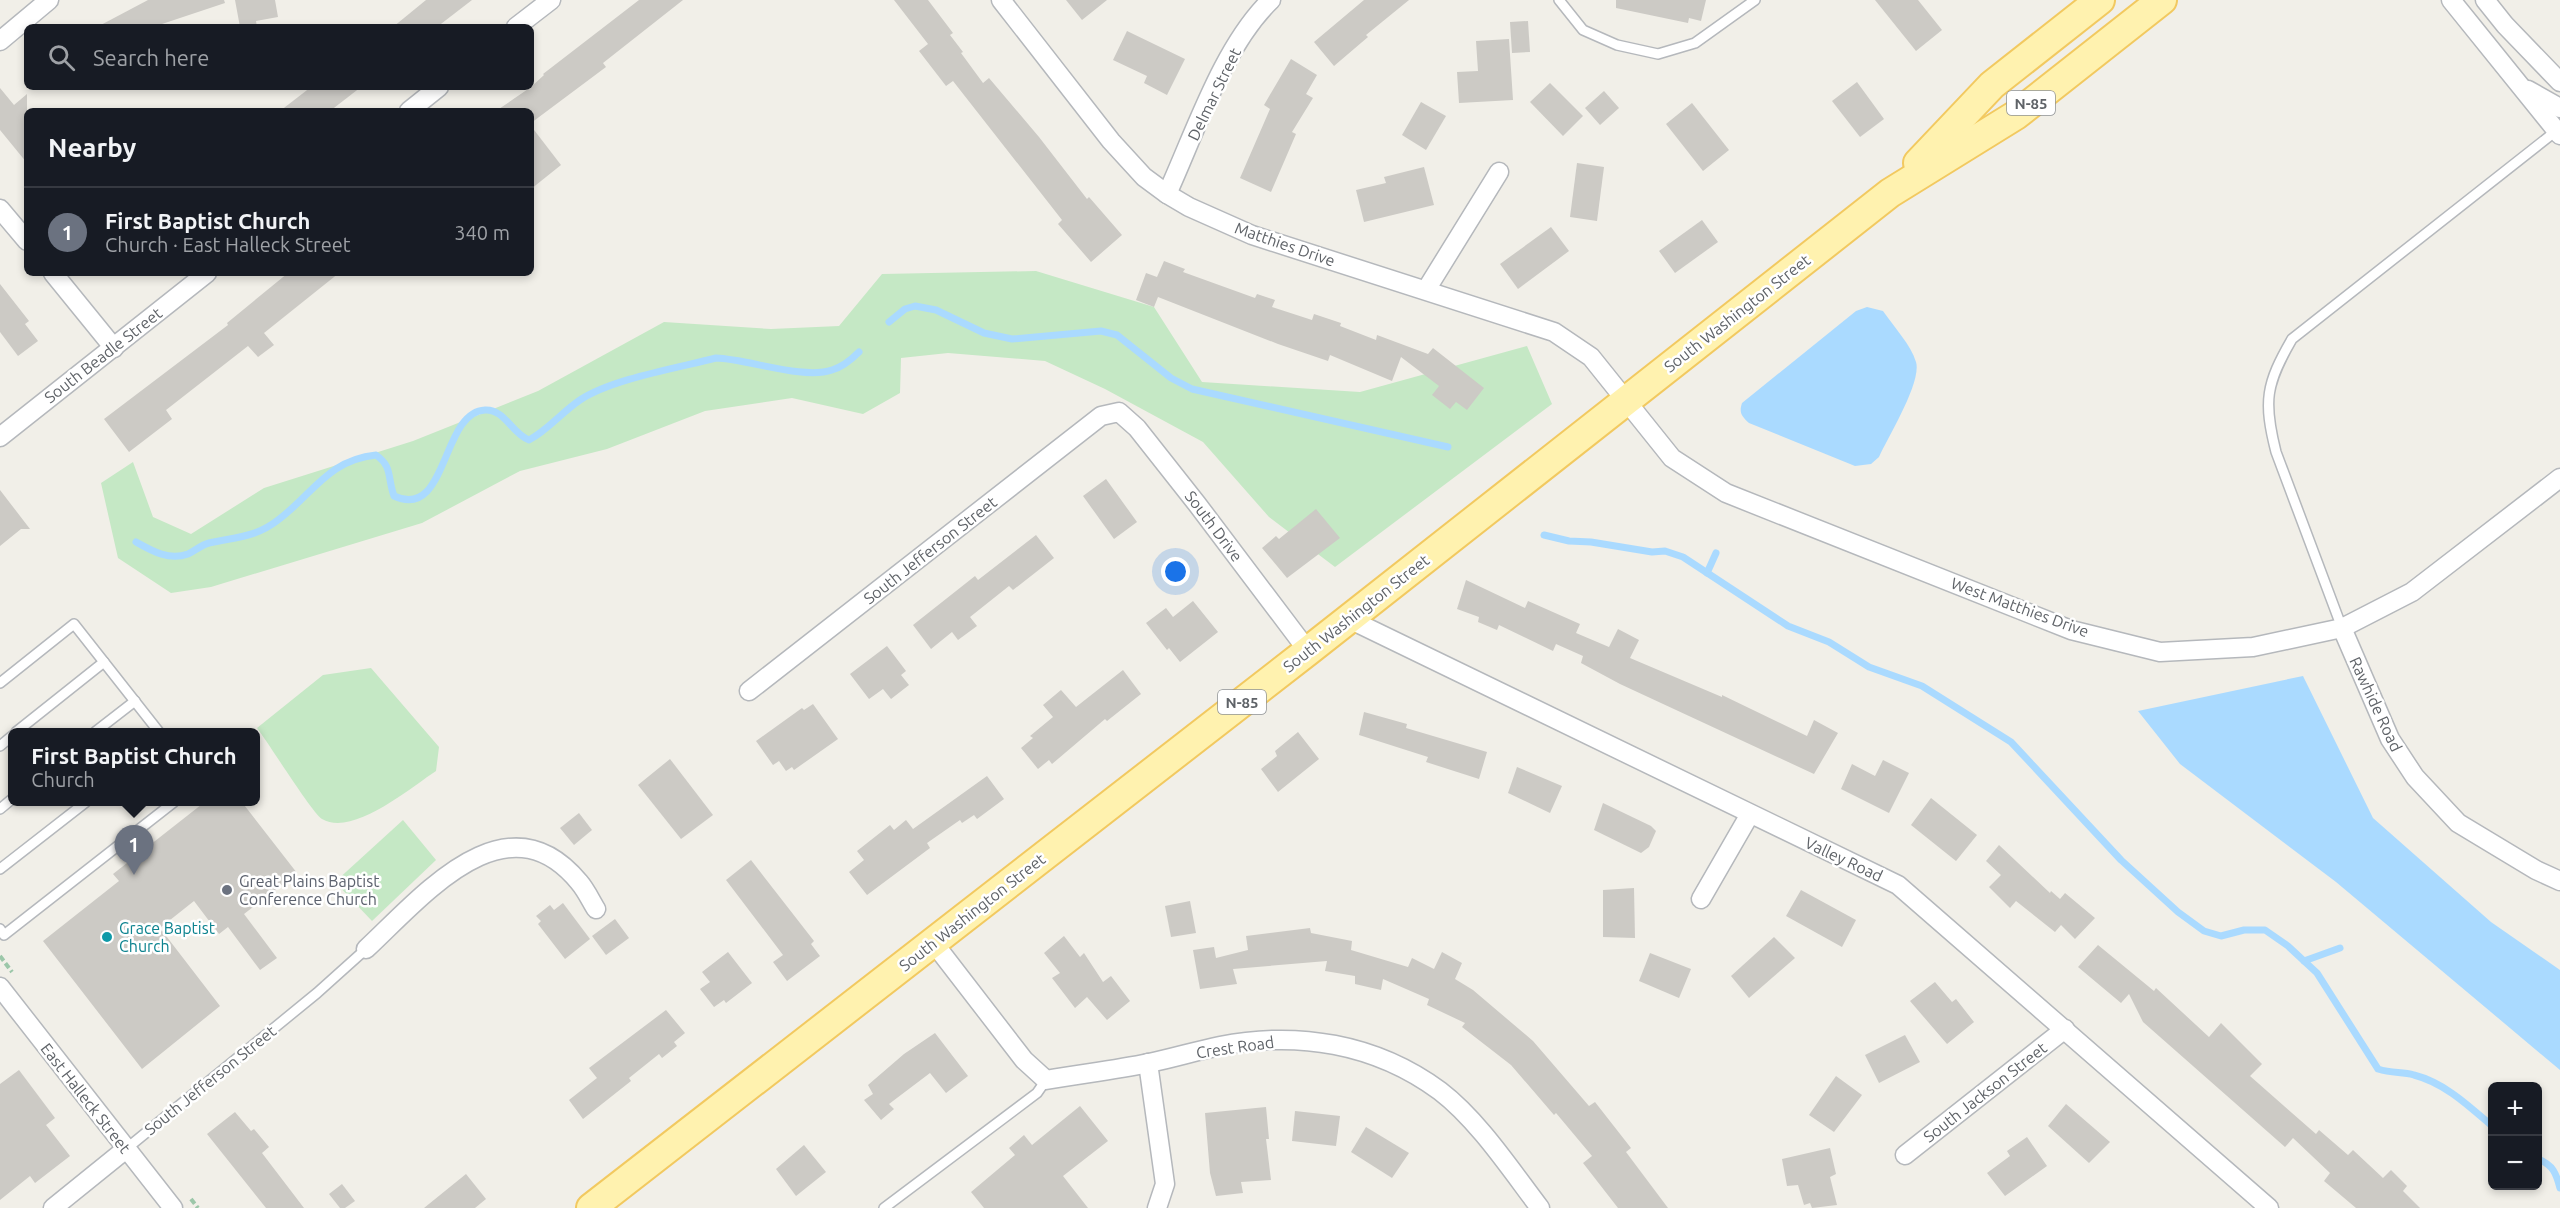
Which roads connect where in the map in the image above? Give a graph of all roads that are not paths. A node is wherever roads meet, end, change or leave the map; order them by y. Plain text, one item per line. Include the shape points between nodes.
1 (49, 0) edge
2 (551, 0) edge
3 (1001, 0) edge
4 (1271, 0) edge
5 (1560, 0) edge
6 (1755, 0) edge
7 (2100, 0) edge
8 (2162, 0) edge
9 (2451, 0) edge
10 (2485, 0) edge
11 (520, 24) edge
12 (0, 40) edge
13 (2517, 82) junction
14 (2560, 82) edge
15 (435, 90) edge
16 (413, 108) edge
17 (2560, 108) edge
18 (2558, 133) edge
19 (1499, 172) dead end
20 (1890, 193) junction
21 (1167, 195) junction
22 (0, 209) edge
23 (24, 237) edge
24 (56, 276) edge
25 (203, 276) edge
26 (1426, 290) junction
27 (114, 348) junction
28 (1628, 400) junction
29 (1112, 414) joint
30 (0, 437) edge
31 (2560, 478) edge
32 (1349, 619) junction
33 (2342, 628) junction
34 (1308, 651) junction
35 (104, 662) junction
36 (0, 683) edge
37 (749, 691) dead end
38 (135, 701) junction
39 (21, 728) edge
40 (100, 728) edge
41 (156, 728) edge
42 (80, 806) edge
43 (167, 806) edge
44 (1750, 814) junction
45 (0, 870) edge
46 (2560, 881) edge
47 (1701, 899) dead end
48 (596, 909) dead end
49 (2, 932) edge
50 (933, 942) junction
51 (366, 950) joint
52 (0, 987) edge
53 (2065, 1029) junction
54 (1148, 1063) junction
55 (1046, 1080) junction
56 (126, 1149) junction
57 (1905, 1155) dead end
58 (53, 1208) edge
59 (173, 1208) edge
60 (591, 1208) edge
61 (884, 1208) edge
62 (1157, 1208) edge
63 (1540, 1208) edge
64 (2269, 1208) edge

1 - 12 street
2 - 11 street
3 - 21 street, Matthies Drive via 1111,141 1144,177
4 - 21 street, Delmar Street via 1257,14 1220,75
5 - 6 lane via 1583,30 1617,45 1658,54 1695,43
7 - 20 main road, South Washington Street / N-85 via 1992,85
8 - 20 main road, South Washington Street / N-85 via 2016,114
9 - 13 street
10 - 14 street
13 - 17 street
13 - 18 street
15 - 16 street
18 - 33 lane via 2292,339 2275,369 2267,400 2268,423
19 - 26 street
20 - 28 main road, South Washington Street / N-85
21 - 26 street, Matthies Drive via 1252,235
22 - 23 street
24 - 27 street
25 - 27 street, South Beadle Street
26 - 28 street, Matthies Drive via 1554,332 1592,357
27 - 30 street, South Beadle Street
28 - 32 main road, South Washington Street / N-85
28 - 33 street, West Matthies Drive via 1672,458 1726,492 2072,630 2160,651 2253,647
29 - 34 street, South Drive via 1119,412 1137,428
29 - 37 street, South Jefferson Street via 1101,416
31 - 33 street, West Matthies Drive via 2412,592
32 - 34 main road, South Washington Street / N-85
32 - 44 street, Valley Road
33 - 46 street, Rawhide Road via 2390,739 2415,777 2458,823
34 - 50 main road, South Washington Street / N-85
35 - 36 lane via 74,624
35 - 38 lane
35 - 39 lane
38 - 40 lane
38 - 41 lane
42 - 45 lane
43 - 49 lane
44 - 47 street
44 - 53 street, Valley Road via 1898,885
48 - 51 street via 580,883 560,862 536,850 487,852 442,878
50 - 55 street via 1024,1060
50 - 60 main road, South Washington Street / N-85
51 - 56 lane, South Jefferson Street
52 - 56 street, East Halleck Street
53 - 57 street, South Jackson Street
53 - 64 street, Valley Road
54 - 55 street, Crest Road
54 - 62 street via 1165,1184
54 - 63 street, Crest Road via 1221,1046 1270,1040 1313,1040 1356,1049 1399,1066 1441,1092 1485,1136
55 - 61 lane via 1037,1093
56 - 58 street, South Jefferson Street
56 - 59 street, East Halleck Street

